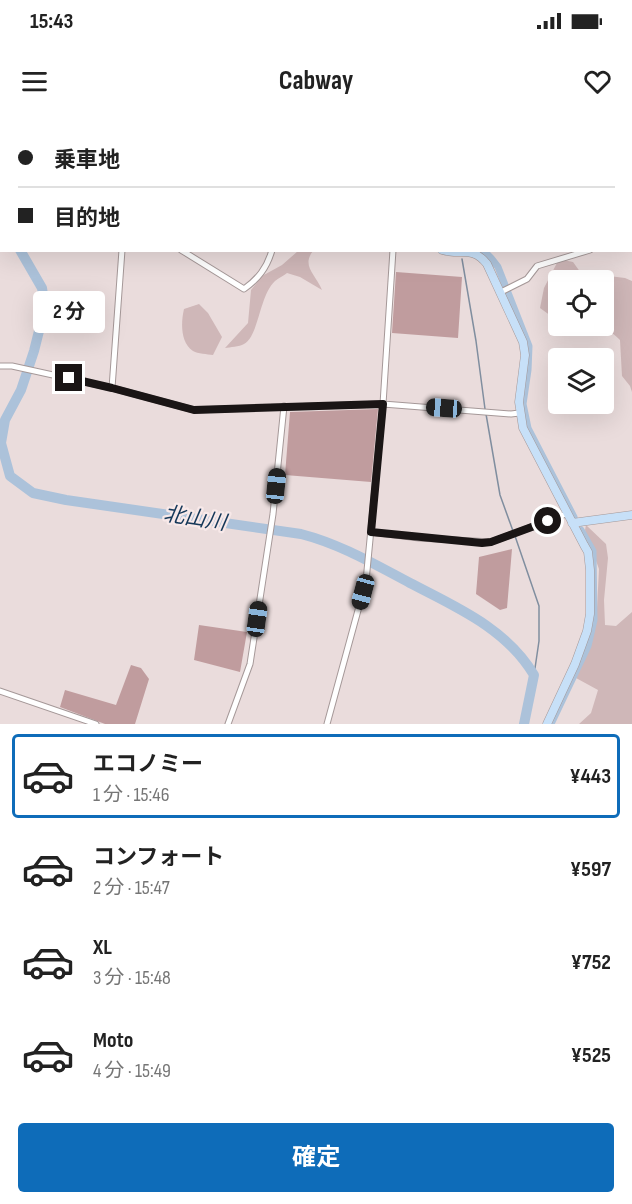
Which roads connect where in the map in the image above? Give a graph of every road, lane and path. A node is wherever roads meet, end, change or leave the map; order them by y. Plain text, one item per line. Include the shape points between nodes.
1 (122, 252) edge
2 (184, 252) edge
3 (271, 252) edge
4 (393, 252) edge
5 (470, 252) edge
6 (583, 252) edge
7 (502, 292) junction
8 (0, 366) edge
9 (112, 388) junction
10 (383, 404) junction
11 (284, 406) junction
12 (519, 413) junction
13 (567, 514) junction
14 (632, 515) edge
15 (572, 523) junction
16 (371, 532) junction
17 (0, 691) edge
18 (96, 724) edge
19 (228, 724) edge
20 (327, 724) edge
21 (548, 724) edge

1 - 9 street
2 - 3 street via 244,289 265,269
4 - 10 street
5 - 7 main road via 488,264
6 - 7 street via 537,266 527,279
7 - 12 main road via 524,348
8 - 9 street
9 - 11 street via 194,410
10 - 11 street
10 - 12 street
10 - 16 street
11 - 19 street via 273,514 250,664
12 - 13 main road
13 - 15 main road
13 - 16 street via 491,542
14 - 15 main road
15 - 21 main road via 590,560 590,614 580,652
16 - 20 street via 366,581
17 - 18 street

